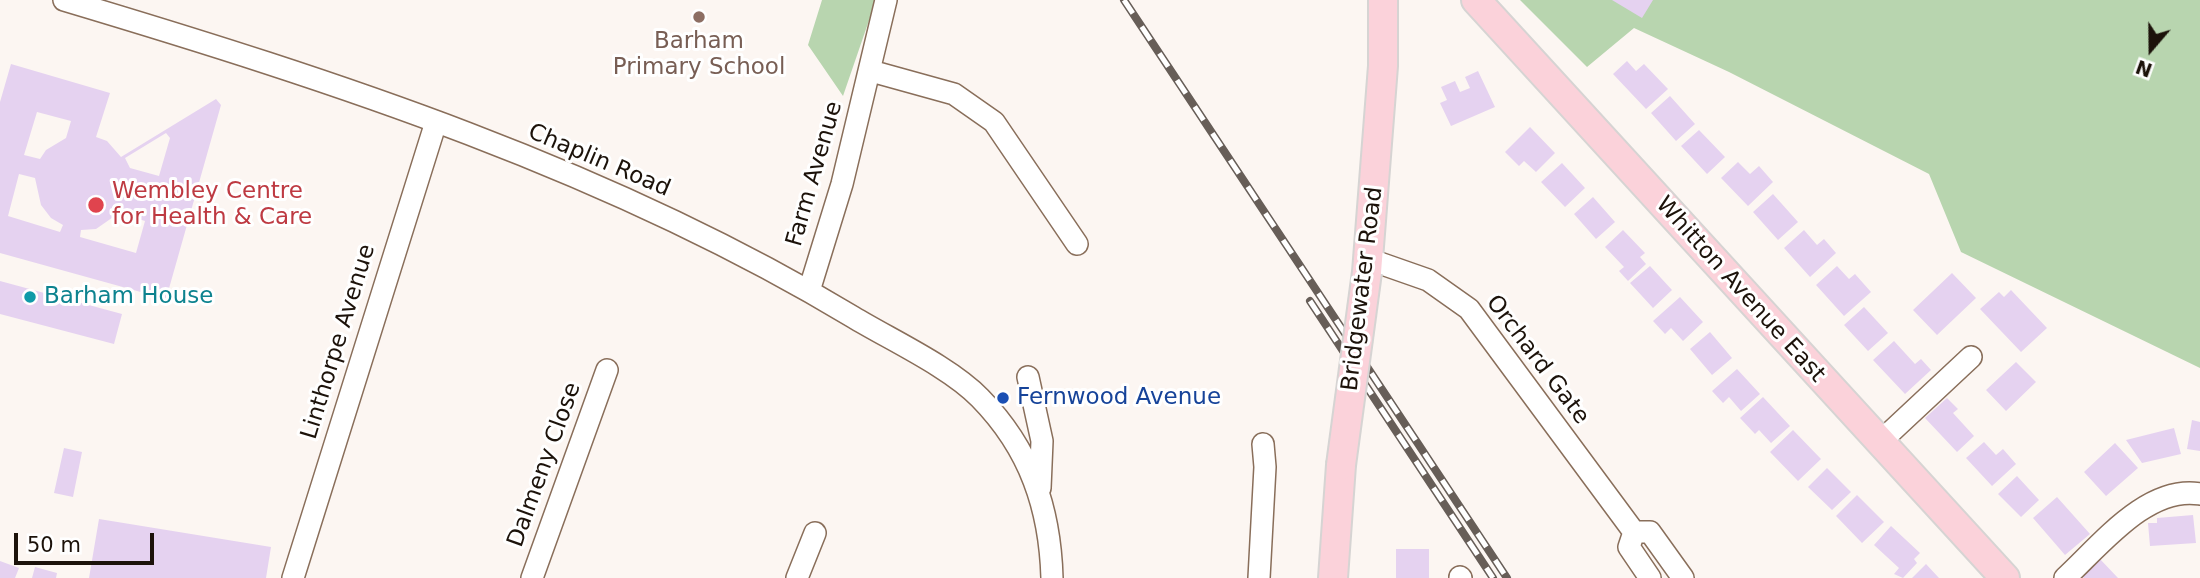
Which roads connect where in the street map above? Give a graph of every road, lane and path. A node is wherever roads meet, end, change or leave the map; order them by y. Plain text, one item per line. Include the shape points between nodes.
1 (64, 0) edge
2 (886, 0) edge
3 (1383, 0) edge
4 (1476, 0) edge
5 (871, 71) junction
6 (436, 122) junction
7 (1077, 244) dead end
8 (1367, 265) junction
9 (809, 291) junction
10 (1971, 357) dead end
11 (607, 370) dead end
12 (1028, 377) dead end
13 (1880, 442) junction
14 (1263, 443) dead end
15 (1040, 491) junction
16 (2200, 494) edge
17 (1634, 532) junction
18 (815, 533) dead end
19 (293, 578) edge
20 (532, 578) edge
21 (797, 578) edge
22 (1052, 578) edge
23 (1259, 578) edge
24 (1333, 578) edge
25 (1650, 578) edge
26 (1683, 578) edge
27 (2005, 578) edge
28 (2065, 578) edge

1 - 6 street, Chaplin Road via 299,72
2 - 5 street, Farm Avenue
3 - 8 main road, Bridgewater Road via 1383,66
4 - 13 main road, Whitton Avenue East
5 - 7 street via 954,94 994,122
5 - 9 street, Farm Avenue
6 - 9 street, Chaplin Road via 615,193
6 - 19 street, Linthorpe Avenue
8 - 17 street, Orchard Gate via 1428,280 1469,309
8 - 24 main road, Bridgewater Road, bridge via 1341,465
9 - 15 street, Chaplin Road via 957,379 979,397 1011,437
10 - 13 street
11 - 20 street, Dalmeny Close
12 - 15 street, Chaplin Road via 1042,440
13 - 27 main road, Whitton Avenue East
14 - 23 street
15 - 22 street, Chaplin Road via 1051,533
16 - 28 street via 2164,496 2131,518
17 - 25 street, Orchard Gate via 1629,547
17 - 26 street, Orchard Gate via 1650,532
18 - 21 street

